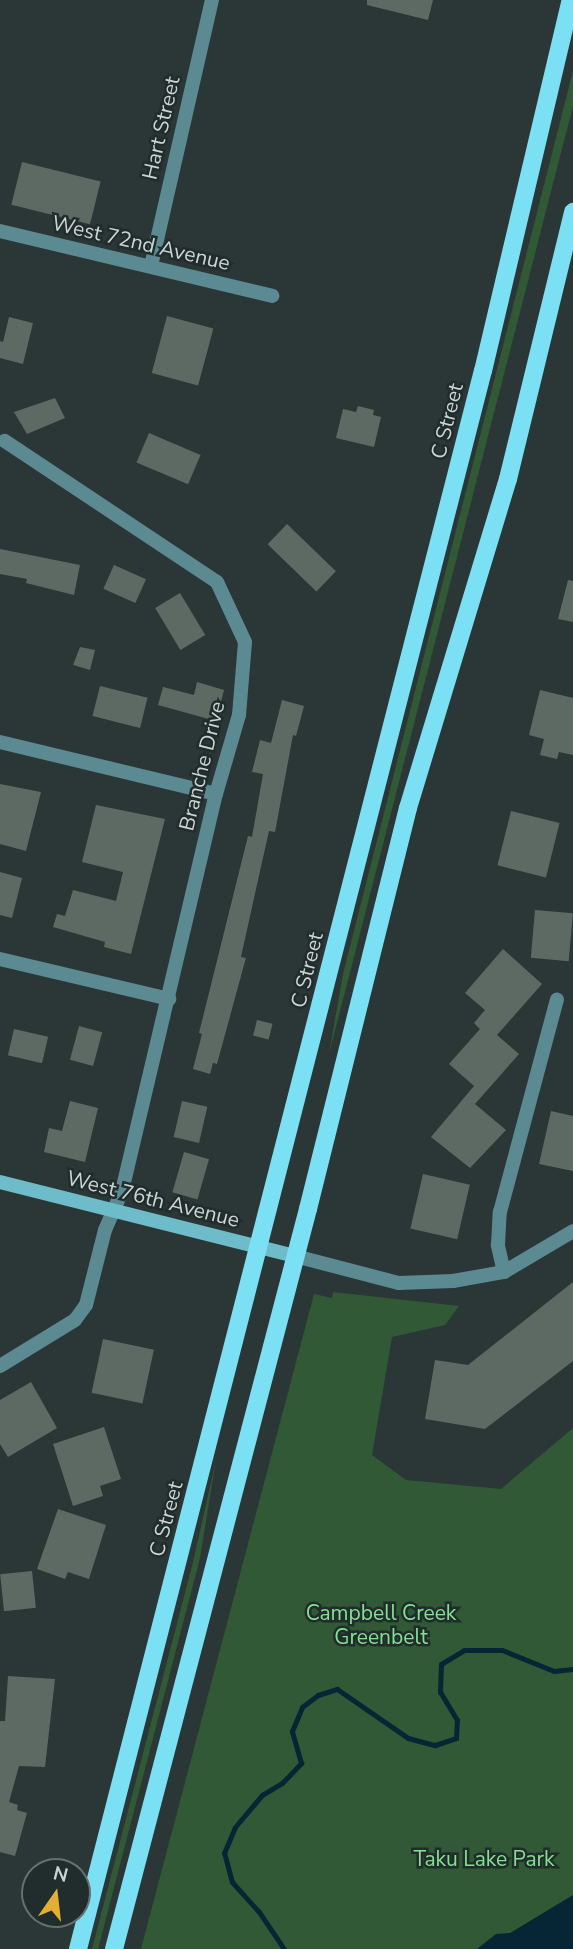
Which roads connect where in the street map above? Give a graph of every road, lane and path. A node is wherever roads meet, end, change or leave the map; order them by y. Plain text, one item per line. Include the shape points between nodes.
1 (212, 0) edge
2 (571, 0) edge
3 (573, 212) edge
4 (0, 231) edge
5 (151, 266) junction
6 (271, 296) dead end
7 (5, 441) dead end
8 (0, 742) edge
9 (216, 794) junction
10 (0, 959) edge
11 (169, 999) junction
12 (557, 1000) dead end
13 (0, 1182) edge
14 (115, 1211) junction
15 (573, 1231) edge
16 (259, 1247) junction
17 (295, 1256) junction
18 (504, 1272) junction
19 (0, 1366) edge
20 (78, 1949) edge
21 (114, 1949) edge

1 - 5 street, Hart Street
2 - 16 main road, C Street via 483,372
3 - 17 main road via 508,479 408,808
4 - 5 street, West 72nd Avenue
5 - 6 street, West 72nd Avenue
7 - 9 street, Branche Drive via 217,582 245,642 239,715
8 - 9 street
9 - 11 street, Branche Drive
10 - 11 street
11 - 14 street, Branche Drive
12 - 18 street via 500,1212 498,1245
13 - 14 street, West 76th Avenue
14 - 16 street, West 76th Avenue
14 - 19 street, Branche Drive via 105,1230 82,1313
15 - 18 street
16 - 17 street, West 76th Avenue
16 - 20 main road, C Street
17 - 18 street via 399,1283 453,1281
17 - 21 main road

